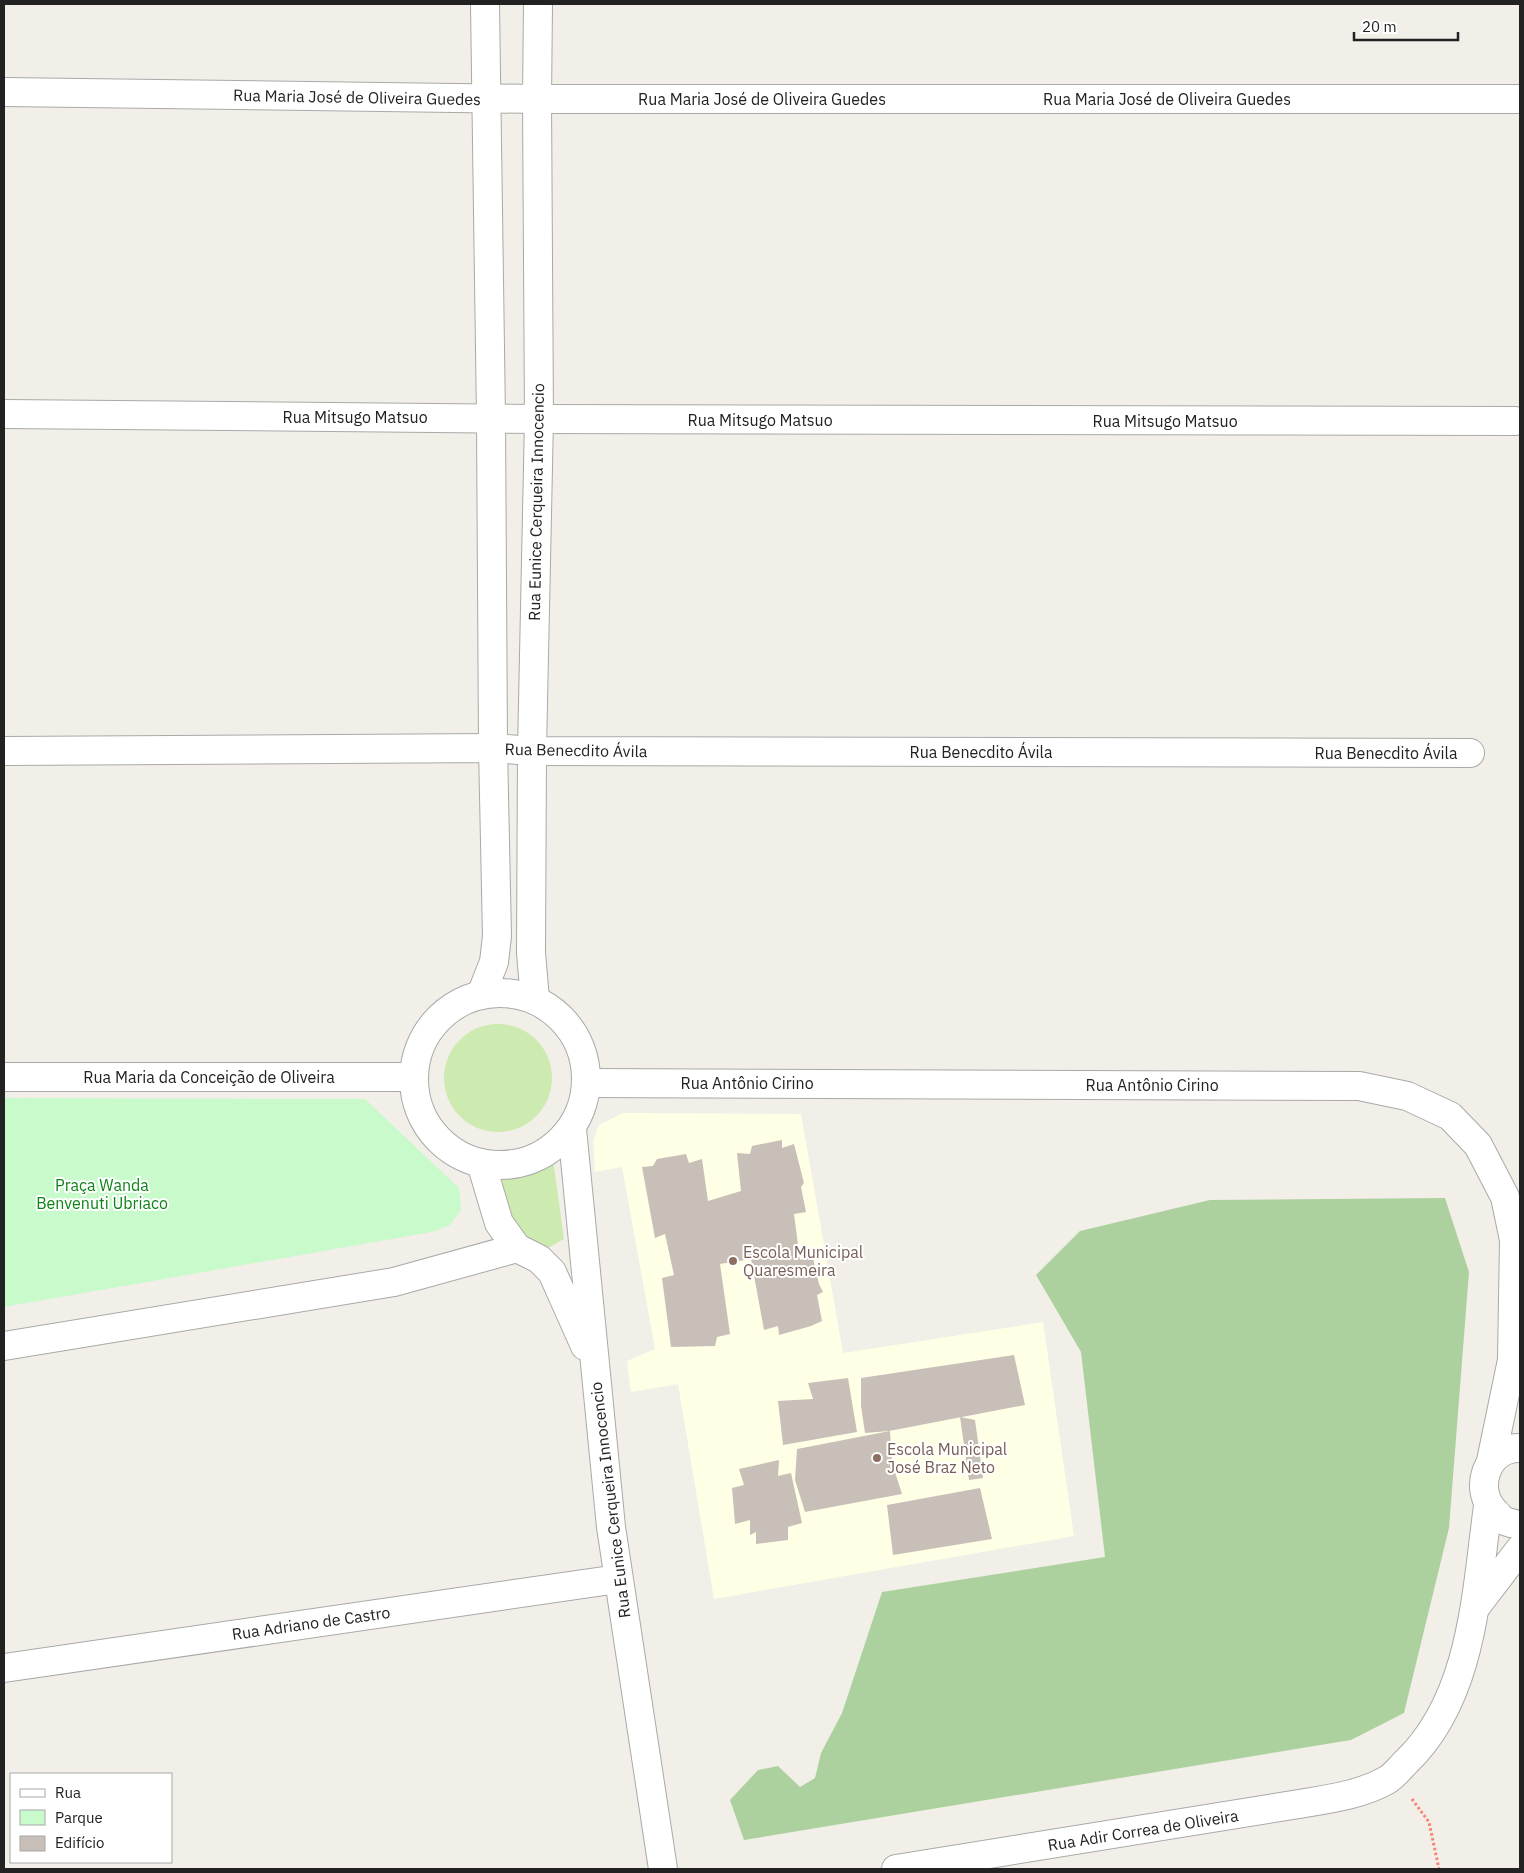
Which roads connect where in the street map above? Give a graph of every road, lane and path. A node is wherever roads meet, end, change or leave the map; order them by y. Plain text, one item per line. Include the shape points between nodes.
1 (485, 4) edge
2 (538, 4) edge
3 (4, 92) edge
4 (485, 99) junction
5 (537, 99) junction
6 (1520, 99) edge
7 (4, 414) edge
8 (491, 418) junction
9 (539, 419) junction
10 (1516, 421) dead end
11 (493, 748) junction
12 (4, 751) edge
13 (532, 751) junction
14 (1470, 753) dead end
15 (481, 995) junction
16 (535, 999) junction
17 (4, 1077) edge
18 (413, 1077) junction
19 (587, 1083) junction
20 (572, 1129) junction
21 (481, 1164) junction
22 (517, 1248) junction
23 (4, 1346) edge
24 (1512, 1360) junction
25 (594, 1368) junction
26 (1520, 1392) edge
27 (1520, 1448) edge
28 (1491, 1461) junction
29 (1488, 1506) junction
30 (1520, 1525) edge
31 (1520, 1549) edge
32 (618, 1579) junction
33 (1474, 1609) junction
34 (4, 1668) edge
35 (1388, 1780) junction
36 (663, 1869) edge
37 (896, 1869) edge
38 (1439, 1869) edge

1 - 4 street
2 - 5 street, Rua Eunice Cerqueira Innocencio
3 - 4 street, Rua Maria José de Oliveira Guedes
4 - 5 street, Rua Maria José de Oliveira Guedes
4 - 8 street
5 - 6 street, Rua Maria José de Oliveira Guedes
5 - 9 street, Rua Eunice Cerqueira Innocencio
7 - 8 street, Rua Mitsugo Matsuo
8 - 9 street, Rua Mitsugo Matsuo
8 - 11 street
9 - 10 street, Rua Mitsugo Matsuo
9 - 13 street, Rua Eunice Cerqueira Innocencio
11 - 12 street, Rua Benecdito Ávila
11 - 13 street, Rua Benecdito Ávila
11 - 15 street via 498,936 494,962
13 - 14 street, Rua Benecdito Ávila
13 - 16 street, Rua Eunice Cerqueira Innocencio via 531,954
15 - 16 street via 496,992
15 - 18 street via 452,1006 432,1026 418,1050
16 - 19 street via 557,1013 574,1033 584,1057
17 - 18 street, Rua Maria da Conceição de Oliveira
18 - 21 street via 417,1105 430,1130 449,1150
19 - 20 street via 583,1107
19 - 24 street, Rua Antônio Cirino via 1359,1086 1407,1096 1450,1116 1478,1145 1504,1197 1514,1240
20 - 21 street via 531,1161 503,1167
20 - 25 street, Rua Eunice Cerqueira Innocencio
21 - 22 street via 499,1224
22 - 23 street via 394,1282
22 - 25 street via 539,1259 552,1272
24 - 26 street, Rua Antônio Cirino
24 - 28 street, Rua Antônio Cirino
25 - 32 street, Rua Eunice Cerqueira Innocencio
27 - 28 street via 1511,1448
28 - 29 street, Rua Antônio Cirino via 1482,1483
29 - 30 street via 1504,1521
29 - 33 street
31 - 33 street
32 - 34 street, Rua Adriano de Castro
32 - 36 street, Rua Eunice Cerqueira Innocencio
33 - 35 street via 1462,1665 1443,1713 1418,1751
35 - 37 street, Rua Adir Correa de Oliveira via 1348,1795 1299,1804
35 - 38 path via 1413,1800 1429,1822

